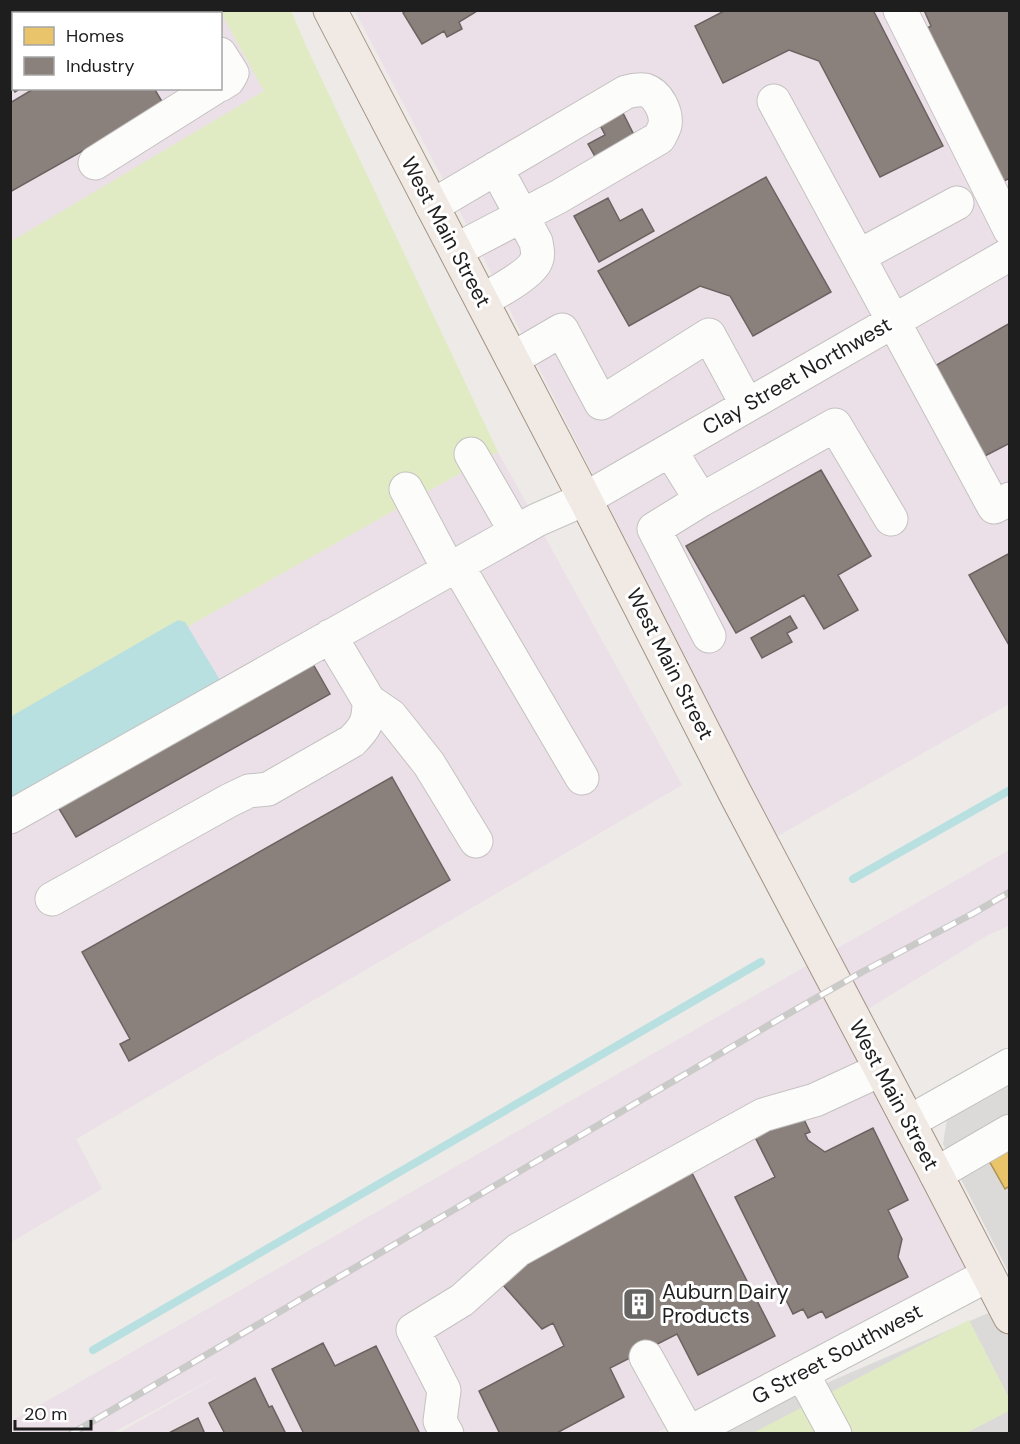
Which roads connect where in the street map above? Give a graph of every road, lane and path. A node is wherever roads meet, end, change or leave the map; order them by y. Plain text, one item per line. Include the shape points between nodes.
1 (330, 10) edge
2 (900, 10) edge
3 (222, 57) edge
4 (222, 84) edge
5 (211, 90) edge
6 (774, 101) dead end
7 (95, 163) dead end
8 (496, 168) junction
9 (957, 203) dead end
10 (432, 206) junction
11 (522, 216) junction
12 (1010, 230) edge
13 (456, 250) junction
14 (1010, 254) edge
15 (859, 256) junction
16 (482, 301) junction
17 (894, 321) junction
18 (512, 359) junction
19 (747, 405) junction
20 (670, 450) junction
21 (471, 454) dead end
22 (406, 489) dead end
23 (585, 499) junction
24 (1010, 499) edge
25 (701, 500) junction
26 (891, 519) dead end
27 (516, 532) junction
28 (453, 567) junction
29 (330, 636) junction
30 (710, 636) dead end
31 (369, 701) junction
32 (582, 778) dead end
33 (10, 817) edge
34 (476, 841) dead end
35 (52, 899) dead end
36 (1010, 1065) edge
37 (880, 1070) junction
38 (909, 1122) junction
39 (1010, 1131) edge
40 (936, 1174) junction
41 (988, 1275) junction
42 (1010, 1317) edge
43 (646, 1357) dead end
44 (802, 1372) junction
45 (687, 1433) edge
46 (447, 1434) edge
47 (835, 1434) edge

1 - 10 main road, West Main Street
2 - 12 street
3 - 4 street via 232,73
5 - 7 street
6 - 15 street
8 - 10 street
8 - 11 street
8 - 11 street via 626,92 648,91 658,100 665,113 665,127 659,138
9 - 15 street
10 - 13 main road, West Main Street
11 - 13 street
11 - 16 street via 536,242 536,263
13 - 16 main road, West Main Street
14 - 17 street, Clay Street Northwest
15 - 17 street
16 - 18 main road, West Main Street
17 - 19 street, Clay Street Northwest
17 - 24 street via 994,507
18 - 19 street via 562,330 601,403 709,335
18 - 23 main road, West Main Street
19 - 20 street, Clay Street Northwest
20 - 23 street, Clay Street Northwest
20 - 25 street
21 - 27 street
22 - 28 street
23 - 27 street, Clay Street Northwest
23 - 37 main road, West Main Street
25 - 26 street via 835,425
25 - 30 street via 654,529
27 - 28 street, Clay Street Northwest
28 - 29 street, Clay Street Northwest
28 - 32 street
29 - 31 street
29 - 33 street, Clay Street Northwest
31 - 34 street via 391,716 429,764
31 - 35 street via 369,716 352,741 268,789 249,791 230,800
36 - 38 street
37 - 38 main road, West Main Street
37 - 46 street via 815,1100 763,1115 518,1250 462,1300 413,1330 444,1390 440,1421
38 - 40 main road, West Main Street
39 - 40 street
40 - 41 main road, West Main Street
41 - 42 main road, West Main Street
41 - 44 street, G Street Southwest
43 - 45 street
44 - 45 street, G Street Southwest
44 - 47 street

